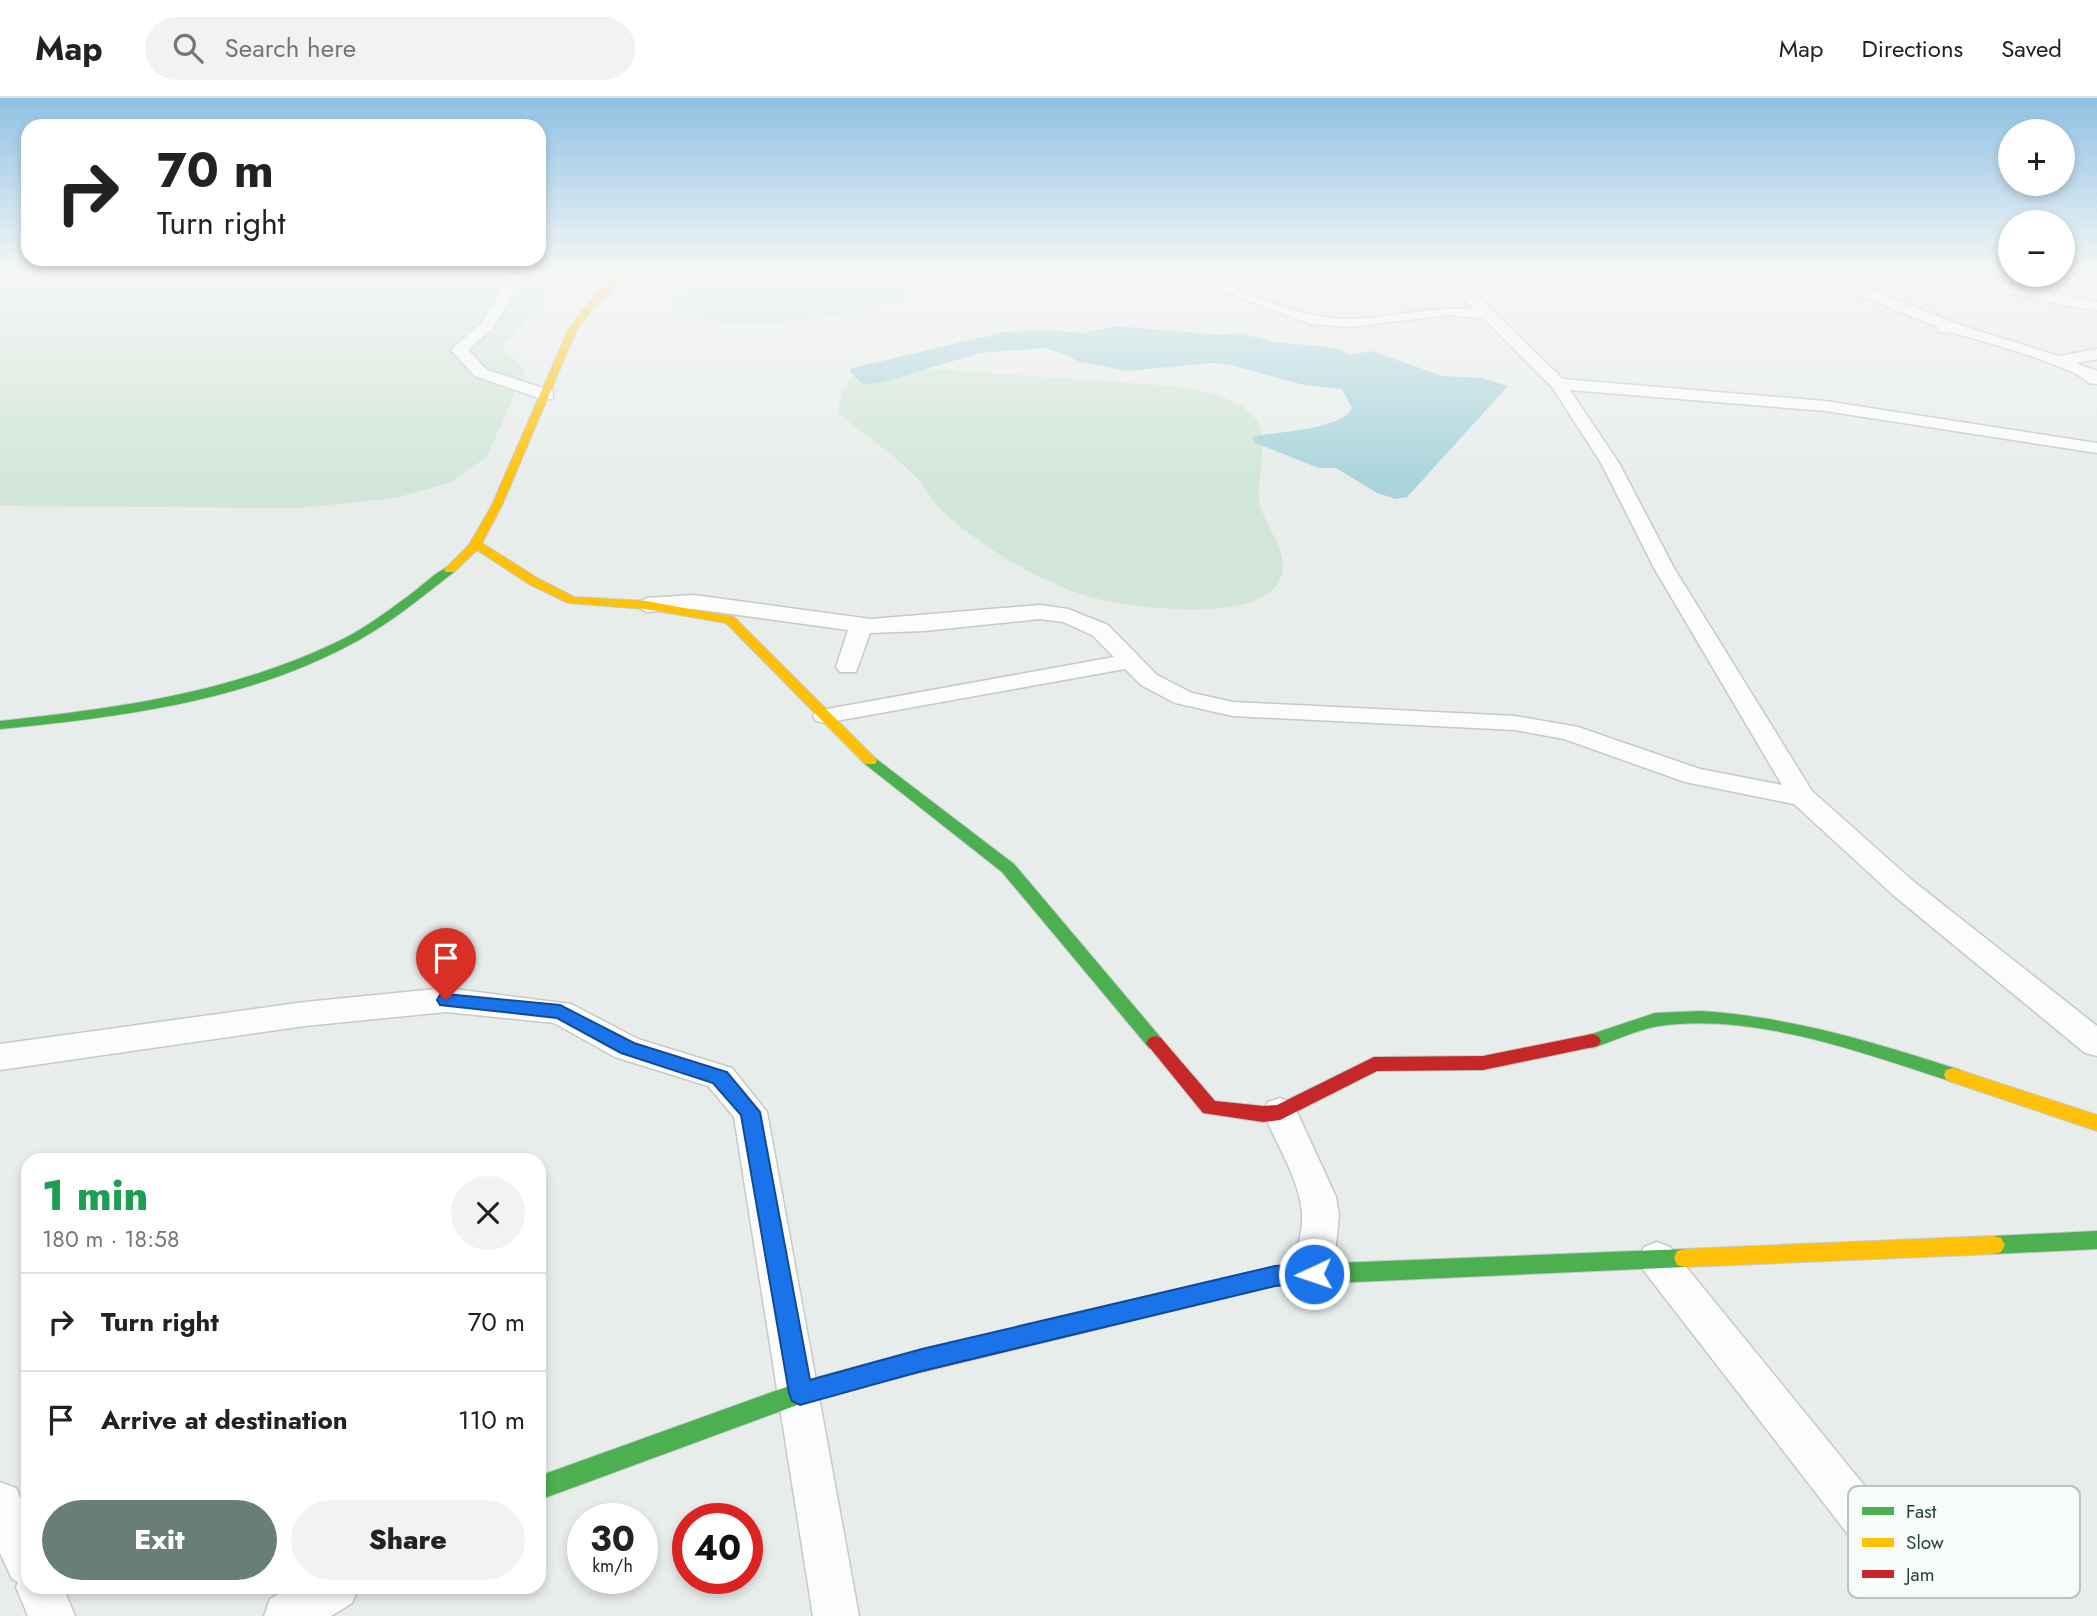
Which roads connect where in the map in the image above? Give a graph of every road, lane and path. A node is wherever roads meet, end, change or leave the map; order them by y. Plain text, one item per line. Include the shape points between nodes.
1 (468, 342) edge
2 (568, 342) edge
3 (1517, 342) edge
4 (1994, 342) edge
5 (2097, 354) edge
6 (2057, 361) junction
7 (2094, 380) dead end
8 (1558, 384) junction
9 (547, 395) junction
10 (2097, 448) edge
11 (477, 545) junction
12 (646, 605) junction
13 (861, 625) junction
14 (1130, 661) junction
15 (848, 667) dead end
16 (825, 716) junction
17 (0, 725) edge
18 (1803, 797) junction
19 (2097, 1044) edge
20 (0, 1058) edge
21 (1280, 1112) junction
22 (2097, 1123) edge
23 (2097, 1240) edge
24 (1657, 1259) junction
25 (1314, 1274) junction
26 (800, 1393) junction
27 (546, 1485) edge
28 (1848, 1499) edge
29 (0, 1504) edge
30 (21, 1548) edge
31 (42, 1594) edge
32 (324, 1594) edge
33 (52, 1616) edge
34 (287, 1616) edge
35 (836, 1616) edge

1 - 9 street via 459,350 481,373
2 - 9 street
3 - 8 street
4 - 6 street
5 - 6 street
6 - 7 street via 2092,375
8 - 10 street via 1825,406
8 - 18 street via 1610,463 1664,568
9 - 11 street
11 - 12 street via 572,600
11 - 17 street via 411,603 323,654 212,691 120,712
12 - 13 street via 694,602
12 - 16 street via 730,620
13 - 14 street via 924,624 1040,612 1068,616 1100,630
13 - 15 street
14 - 16 street
14 - 18 street via 1149,680 1184,698 1233,709 1515,723 1569,732 1694,776
16 - 21 street via 872,763 1008,868 1210,1108
18 - 19 street via 1903,888
20 - 26 street via 305,1014 446,1000 560,1012 627,1048 720,1077 750,1112
21 - 22 street via 1374,1064 1483,1063 1576,1046 1661,1019 1710,1018 1803,1031
21 - 25 street via 1318,1196 1321,1215
23 - 24 street
24 - 25 street
24 - 28 street
25 - 26 street via 1275,1276
26 - 27 street
26 - 35 street
29 - 30 street
31 - 33 street
32 - 34 street

